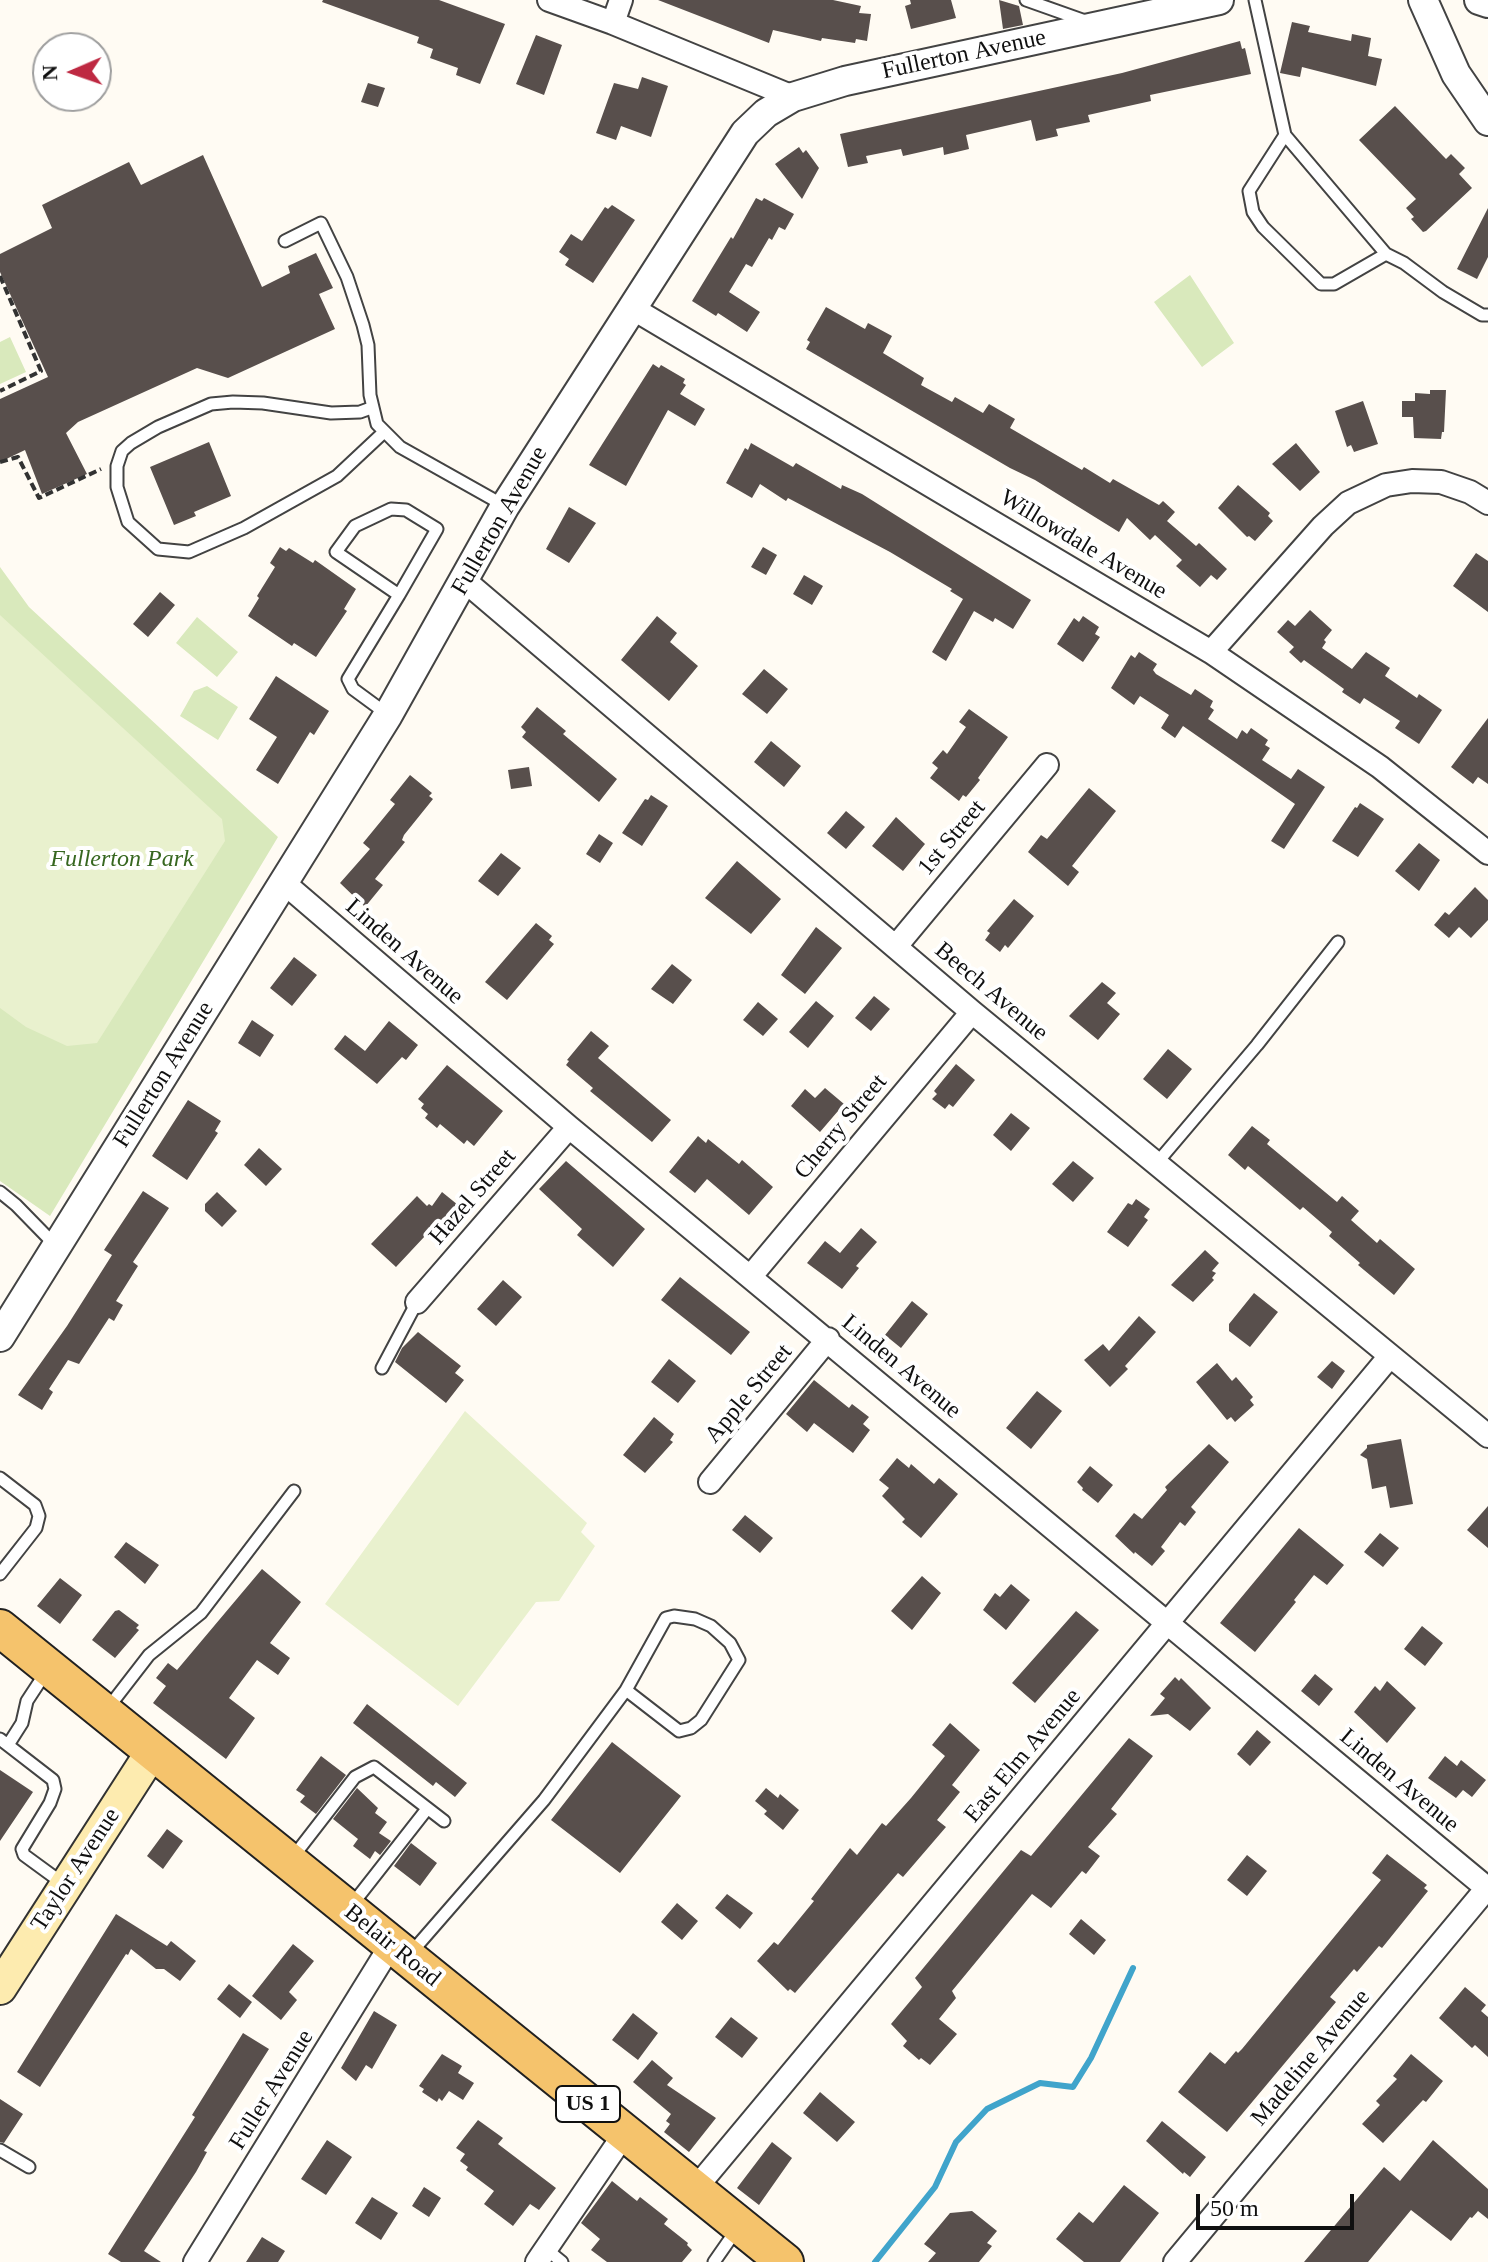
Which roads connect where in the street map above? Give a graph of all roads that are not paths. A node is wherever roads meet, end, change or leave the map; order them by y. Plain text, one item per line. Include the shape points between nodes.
1 (549, 0) edge
2 (621, 0) edge
3 (1026, 0) edge
4 (1219, 0) edge
5 (1255, 0) edge
6 (1423, 0) edge
7 (1479, 0) edge
8 (1488, 3) edge
9 (613, 23) junction
10 (1100, 26) junction
11 (793, 97) junction
12 (1488, 121) edge
13 (1285, 135) junction
14 (285, 241) dead end
15 (1386, 254) junction
16 (632, 308) junction
17 (1488, 315) edge
18 (371, 408) junction
19 (384, 432) junction
20 (1488, 503) edge
21 (505, 506) junction
22 (465, 581) junction
23 (399, 595) junction
24 (1211, 652) junction
25 (388, 715) junction
26 (1047, 765) dead end
27 (1488, 853) edge
28 (283, 882) junction
29 (1338, 942) dead end
30 (897, 945) junction
31 (972, 1012) junction
32 (569, 1127) junction
33 (1156, 1164) junction
34 (0, 1192) edge
35 (57, 1247) junction
36 (751, 1276) junction
37 (417, 1302) joint
38 (0, 1337) edge
39 (828, 1339) junction
40 (1390, 1356) junction
41 (382, 1368) dead end
42 (1488, 1436) edge
43 (0, 1478) edge
44 (710, 1482) dead end
45 (294, 1491) dead end
46 (0, 1574) edge
47 (1168, 1622) junction
48 (0, 1628) edge
49 (48, 1668) junction
50 (626, 1690) junction
51 (104, 1713) junction
52 (4, 1742) edge
53 (152, 1752) junction
54 (427, 1809) junction
55 (444, 1821) dead end
56 (289, 1863) junction
57 (65, 1885) junction
58 (1487, 1888) edge
59 (348, 1910) junction
60 (399, 1951) junction
61 (0, 1988) edge
62 (625, 2133) junction
63 (0, 2150) edge
64 (29, 2167) dead end
65 (695, 2189) junction
66 (740, 2226) junction
67 (548, 2258) edge
68 (717, 2261) edge
69 (195, 2262) edge
70 (785, 2262) edge
71 (1175, 2262) edge

1 - 9 street
2 - 9 street
3 - 10 lane
4 - 10 street, Fullerton Avenue
5 - 13 lane
6 - 12 street via 1456,74
7 - 8 street
9 - 11 street
10 - 11 street, Fullerton Avenue
11 - 16 street, Fullerton Avenue via 745,133
13 - 15 lane
13 - 15 lane via 1249,191 1263,227 1321,284 1334,284
14 - 18 lane via 321,223 347,277 368,345
15 - 17 lane
16 - 21 street, Fullerton Avenue
16 - 24 street, Willowdale Avenue
18 - 19 lane
18 - 19 lane via 346,414 263,403 211,404 158,427 122,451 117,466 117,487 128,522 158,549 189,552 337,476
19 - 21 lane via 400,447
20 - 24 street via 1441,482 1412,481 1386,485 1348,503
21 - 22 street, Fullerton Avenue
22 - 25 street, Fullerton Avenue
22 - 30 street, Beech Avenue
23 - 23 lane via 336,552 355,526 391,509 406,510 437,529
23 - 25 lane via 348,679 353,689
24 - 27 street, Willowdale Avenue via 1380,767
25 - 28 street, Fullerton Avenue
26 - 30 street, 1st Street
28 - 32 street, Linden Avenue
28 - 35 street, Fullerton Avenue
29 - 33 lane
30 - 31 street, Beech Avenue
31 - 33 street, Beech Avenue
31 - 36 street, Cherry Street
32 - 36 street, Linden Avenue
32 - 37 street, Hazel Street
33 - 40 street, Beech Avenue
34 - 35 lane
35 - 38 street, Fullerton Avenue
36 - 39 street, Linden Avenue
37 - 41 lane
39 - 44 street, Apple Street
39 - 47 street, Linden Avenue
40 - 42 street, Beech Avenue
40 - 47 street, East Elm Avenue
43 - 46 lane via 35,1505 39,1516 36,1528
45 - 51 lane via 201,1613 149,1655
47 - 58 street, Linden Avenue
47 - 65 street, East Elm Avenue
48 - 49 main road, Belair Road / US 1
49 - 51 main road, Belair Road / US 1
49 - 52 lane via 27,1701 22,1723
50 - 50 lane via 679,1731 691,1728 739,1660 711,1626 695,1619 666,1618
50 - 60 lane via 544,1800
51 - 53 main road, Belair Road / US 1
52 - 57 lane via 53,1780 50,1803 22,1849
53 - 56 main road, Belair Road / US 1
53 - 57 main road, Taylor Avenue
54 - 55 lane
54 - 56 lane via 374,1767 355,1777
54 - 59 lane
56 - 59 main road, Belair Road / US 1
57 - 61 main road, Taylor Avenue
58 - 71 street, Madeline Avenue
59 - 60 main road, Belair Road / US 1
60 - 62 main road, Belair Road / US 1
60 - 69 street, Fuller Avenue
62 - 65 main road, Belair Road / US 1
62 - 67 street
63 - 64 lane
65 - 66 main road, Belair Road / US 1
66 - 68 lane
66 - 70 main road, Belair Road / US 1

